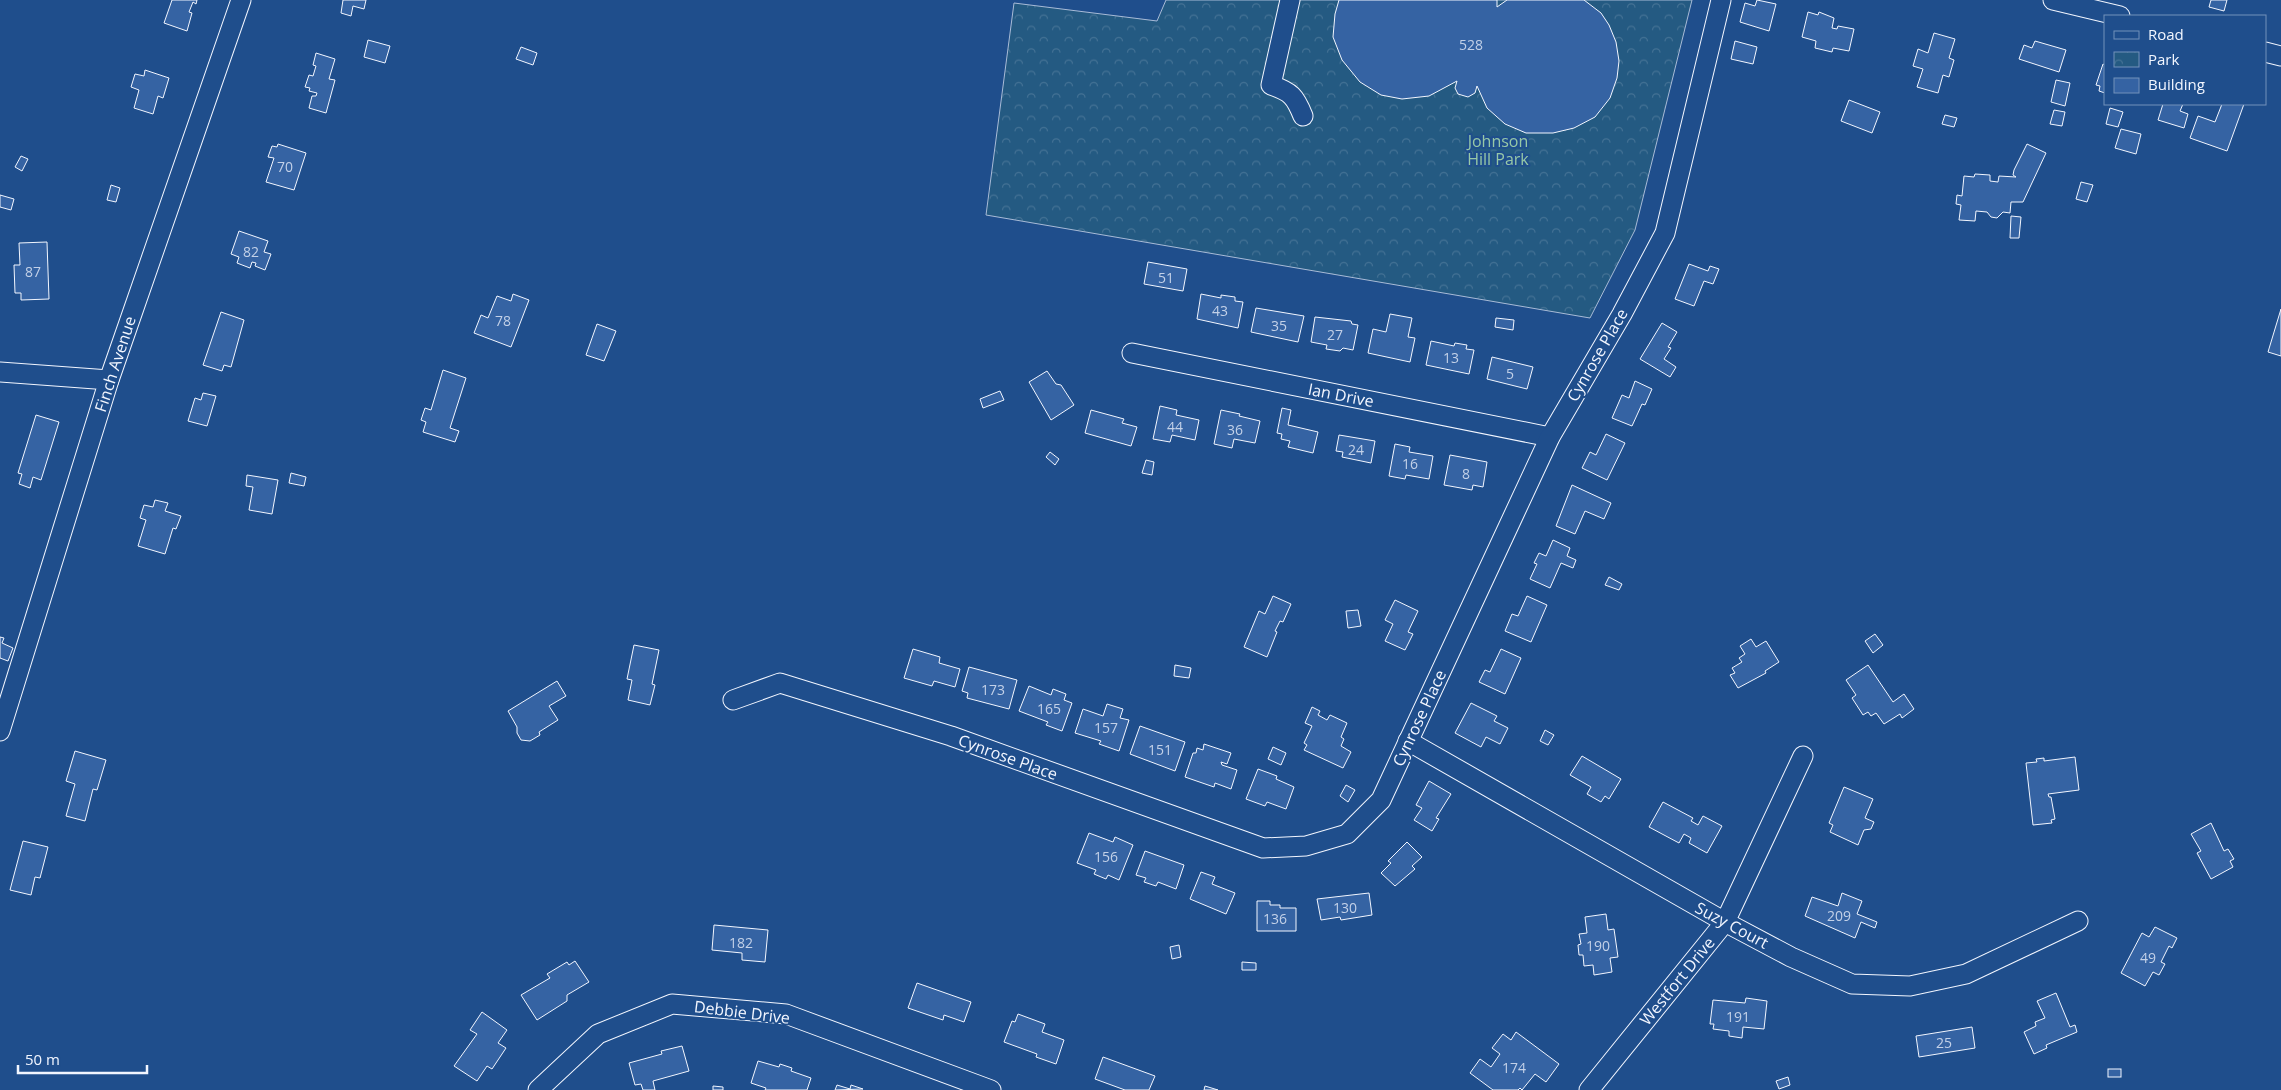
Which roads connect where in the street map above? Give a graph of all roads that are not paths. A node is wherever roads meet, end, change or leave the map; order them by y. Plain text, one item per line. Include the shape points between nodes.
1 (241, 0) edge
2 (1290, 0) edge
3 (1721, 0) edge
4 (2054, 0) edge
5 (2116, 15) edge
6 (2266, 52) edge
7 (2281, 56) edge
8 (1303, 116) dead end
9 (1132, 353) dead end
10 (0, 372) edge
11 (109, 380) junction
12 (1550, 437) junction
13 (733, 700) dead end
14 (0, 731) edge
15 (1408, 741) junction
16 (1803, 756) dead end
17 (2078, 921) dead end
18 (1725, 922) junction
19 (538, 1090) edge
20 (991, 1090) edge
21 (1589, 1090) edge

1 - 11 street, Finch Avenue
2 - 8 street via 1271,85 1288,91 1297,101
3 - 12 street, Cynrose Place via 1665,233
4 - 5 street
6 - 7 street
9 - 12 street, Ian Drive
10 - 11 street
11 - 14 street, Finch Avenue
12 - 15 street, Cynrose Place
13 - 15 street, Cynrose Place via 780,683 951,736 1264,848 1306,846 1347,834 1381,800
15 - 18 street, Suzy Court
16 - 18 street, Westfort Drive
17 - 18 street, Suzy Court via 1966,974 1910,986 1852,984
18 - 21 street, Westfort Drive
19 - 20 street, Debbie Drive via 598,1034 672,1004 786,1014

